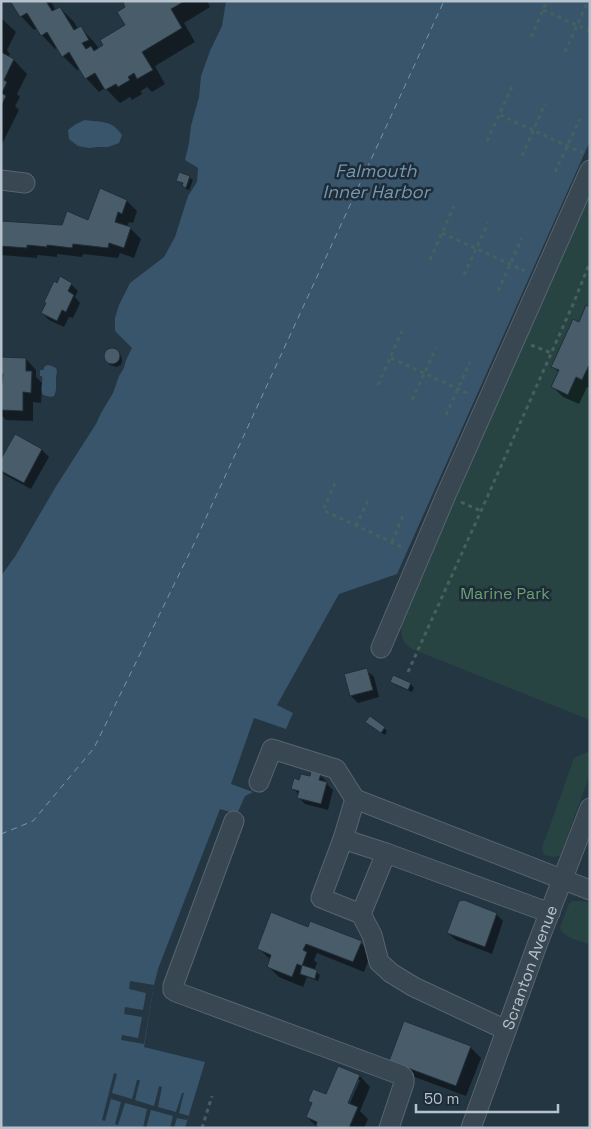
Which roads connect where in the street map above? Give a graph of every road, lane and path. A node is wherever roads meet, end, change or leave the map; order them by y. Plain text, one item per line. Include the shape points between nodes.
1 (547, 1) edge
2 (588, 1) edge
3 (543, 10) junction
4 (590, 31) edge
5 (531, 37) dead end
6 (565, 52) dead end
7 (512, 87) dead end
8 (545, 104) dead end
9 (500, 115) junction
10 (580, 119) dead end
11 (487, 142) dead end
12 (522, 156) dead end
13 (588, 162) edge
14 (555, 172) dead end
15 (1, 180) edge
16 (25, 183) dead end
17 (454, 206) dead end
18 (488, 223) dead end
19 (442, 234) junction
20 (522, 238) dead end
21 (430, 260) dead end
22 (590, 262) edge
23 (528, 272) dead end
24 (464, 275) dead end
25 (498, 291) dead end
26 (402, 331) dead end
27 (436, 348) dead end
28 (391, 358) junction
29 (470, 362) dead end
30 (378, 385) dead end
31 (476, 397) dead end
32 (412, 400) dead end
33 (446, 415) dead end
34 (335, 483) dead end
35 (369, 498) dead end
36 (404, 513) dead end
37 (356, 526) junction
38 (392, 542) junction
39 (421, 556) junction
40 (381, 648) dead end
41 (408, 672) dead end
42 (259, 782) dead end
43 (355, 799) junction
44 (590, 808) edge
45 (234, 821) dead end
46 (343, 839) junction
47 (386, 853) junction
48 (563, 880) junction
49 (590, 890) edge
50 (550, 913) junction
51 (361, 914) junction
52 (506, 1030) junction
53 (212, 1096) dead end
54 (202, 1128) edge
55 (389, 1128) edge
56 (471, 1128) edge

1 - 3 path
2 - 6 path
3 - 4 path
3 - 5 path
7 - 9 path
8 - 12 path
9 - 11 path
9 - 13 path
10 - 14 path
13 - 39 street
15 - 16 street
17 - 19 path
18 - 24 path
19 - 21 path
19 - 23 path
20 - 25 path
22 - 41 path
26 - 28 path
27 - 32 path
28 - 30 path
28 - 31 path
29 - 33 path
34 - 37 path via 323,510
35 - 37 path
36 - 38 path
37 - 38 path
38 - 39 path
39 - 40 street
42 - 43 street via 272,749 336,769
43 - 46 street
43 - 48 street
44 - 48 street, Scranton Avenue
45 - 55 street via 173,990 401,1075 404,1083
46 - 47 street
46 - 51 street via 321,898
47 - 50 street
47 - 51 street
48 - 49 street
48 - 50 street, Scranton Avenue
50 - 52 street, Scranton Avenue
51 - 52 street via 372,935 379,962 391,973
52 - 56 street, Scranton Avenue
53 - 54 path

